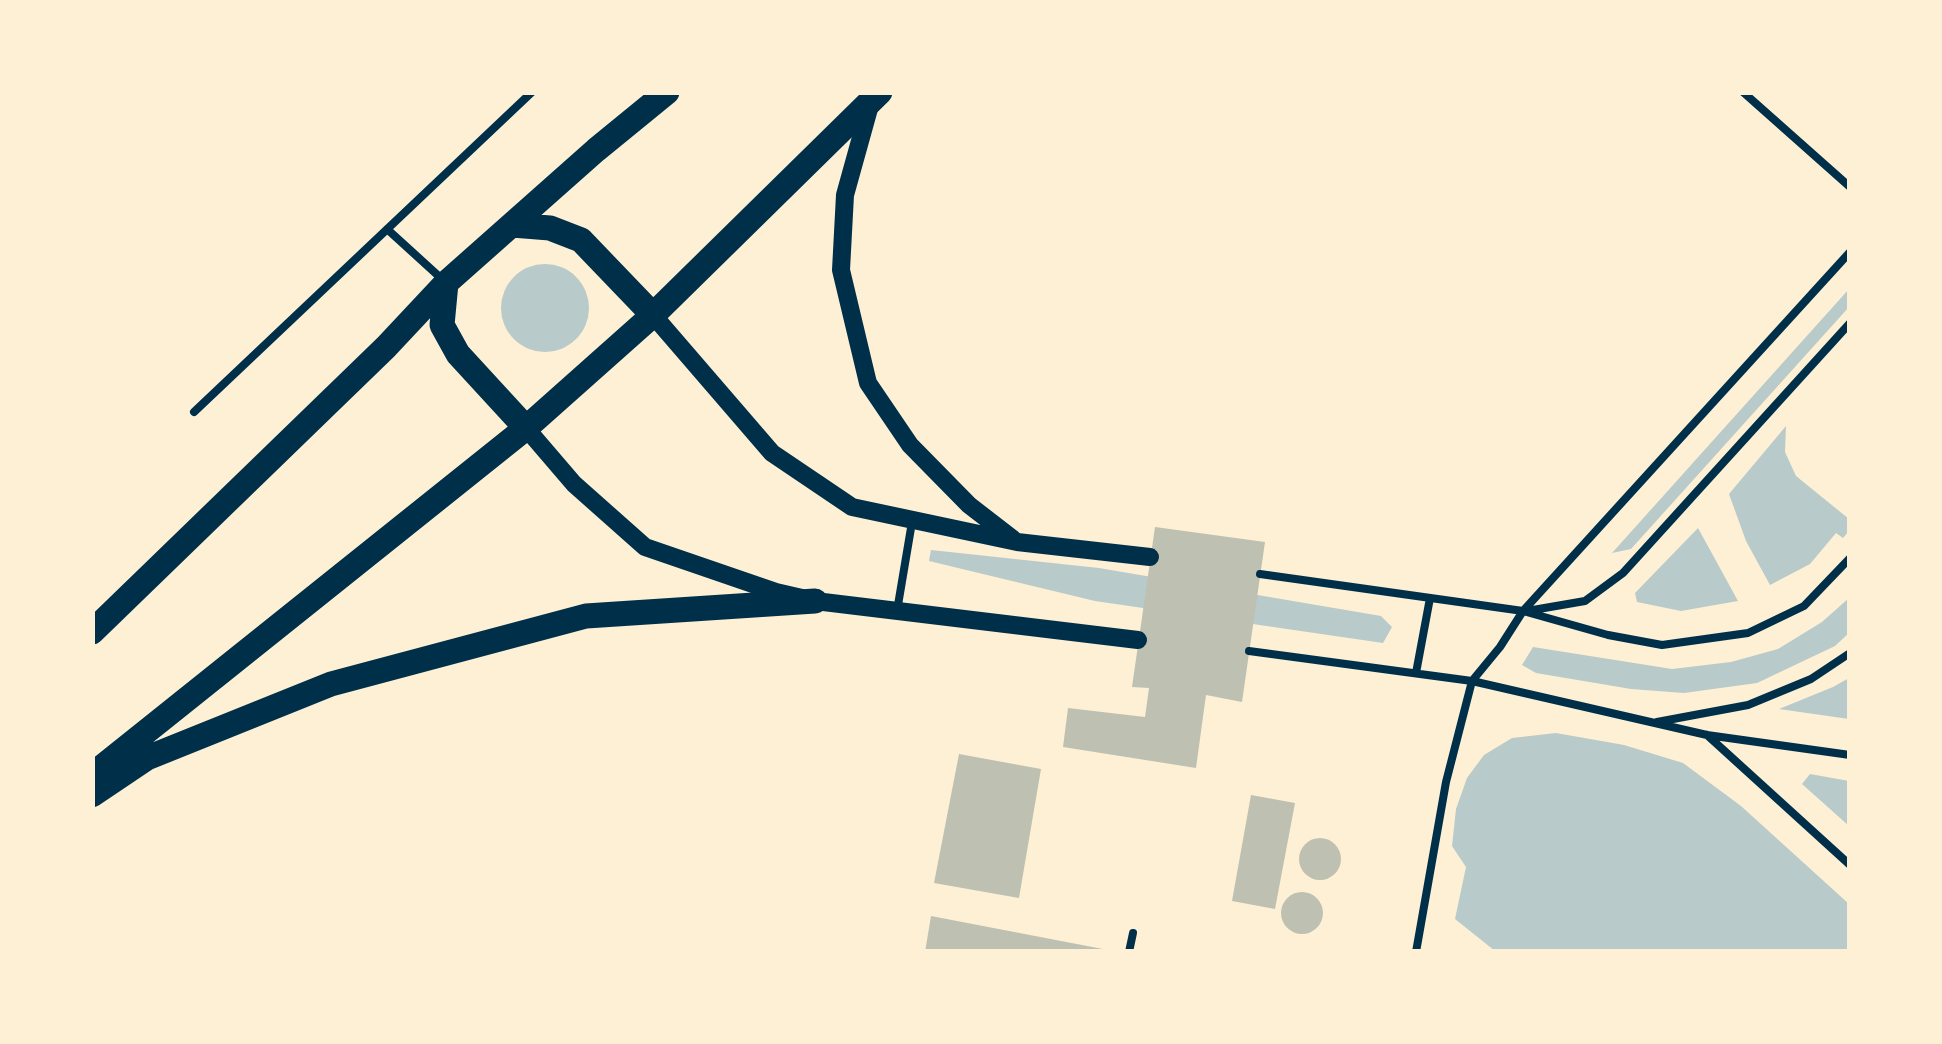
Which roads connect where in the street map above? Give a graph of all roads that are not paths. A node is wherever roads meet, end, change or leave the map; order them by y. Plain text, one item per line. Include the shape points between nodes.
1 (532, 92) edge
2 (667, 92) edge
3 (1743, 92) edge
4 (876, 97) edge
5 (1850, 187) edge
6 (512, 226) junction
7 (387, 229) junction
8 (1850, 252) edge
9 (446, 283) junction
10 (653, 315) junction
11 (1850, 323) edge
12 (194, 412) dead end
13 (526, 428) junction
14 (912, 520) junction
15 (1018, 542) junction
16 (1150, 557) dead end
17 (1850, 558) edge
18 (1260, 574) dead end
19 (1430, 598) junction
20 (815, 601) junction
21 (897, 611) junction
22 (1523, 612) junction
23 (92, 632) edge
24 (1138, 640) dead end
25 (1249, 651) dead end
26 (1850, 653) edge
27 (1416, 673) junction
28 (1472, 681) junction
29 (1653, 723) junction
30 (1707, 736) junction
31 (1850, 755) edge
32 (92, 775) edge
33 (92, 795) edge
34 (1850, 865) edge
35 (1133, 933) dead end
36 (1129, 952) edge
37 (1416, 952) edge

1 - 7 lane
2 - 6 highway
3 - 5 lane
4 - 10 highway
4 - 15 street via 845,195 841,270 868,383 910,444 969,505
6 - 9 highway
6 - 10 highway via 550,228 581,240
7 - 9 lane
7 - 12 lane
8 - 22 lane
9 - 13 highway via 442,325 450,340
9 - 23 highway
10 - 13 highway
10 - 14 street via 772,453 852,507
11 - 22 lane via 1623,573 1585,601
13 - 20 street via 574,484 645,547
13 - 32 highway
14 - 15 street
14 - 21 lane
15 - 16 street
17 - 22 lane via 1804,606 1748,633 1662,644
18 - 19 lane
19 - 22 lane
19 - 27 lane
20 - 21 street
20 - 33 highway via 586,616 331,684 147,758
21 - 24 street
22 - 28 lane
25 - 27 lane
26 - 29 lane via 1811,679 1748,705
27 - 28 lane
28 - 29 lane
28 - 37 lane via 1446,782
29 - 30 lane
30 - 31 lane
30 - 34 lane
35 - 36 lane

